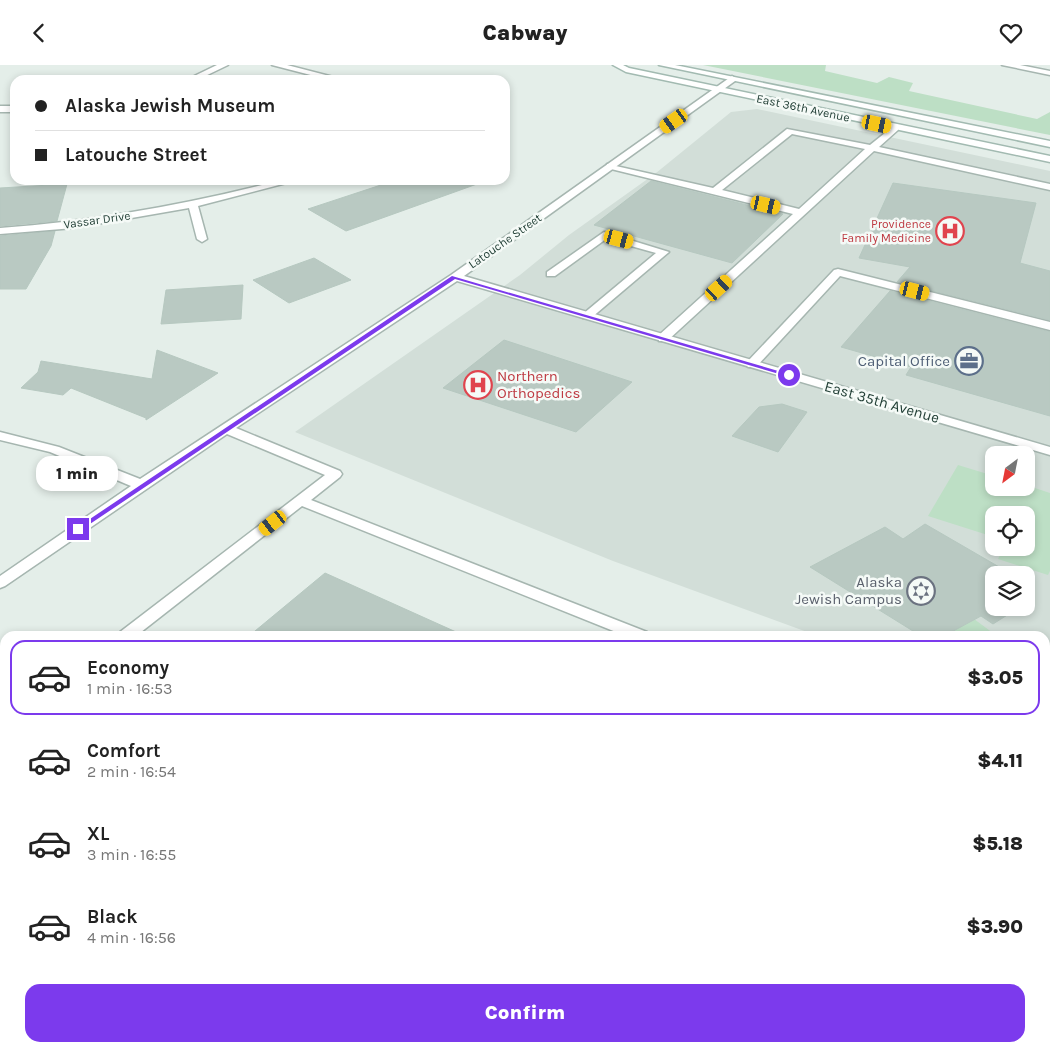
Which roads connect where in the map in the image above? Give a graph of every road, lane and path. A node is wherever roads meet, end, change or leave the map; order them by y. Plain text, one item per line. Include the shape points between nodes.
1 (224, 65) edge
2 (276, 65) edge
3 (617, 65) edge
4 (663, 65) edge
5 (1006, 65) edge
6 (1050, 73) edge
7 (201, 75) edge
8 (319, 75) edge
9 (732, 79) junction
10 (717, 90) junction
11 (894, 127) junction
12 (1050, 144) edge
13 (872, 148) junction
14 (1050, 159) edge
15 (610, 166) junction
16 (273, 185) edge
17 (1050, 187) edge
18 (714, 192) junction
19 (193, 205) junction
20 (802, 213) junction
21 (0, 231) edge
22 (202, 239) dead end
23 (550, 274) dead end
24 (455, 277) junction
25 (586, 315) junction
26 (1050, 326) edge
27 (663, 338) junction
28 (752, 364) junction
29 (226, 429) junction
30 (0, 436) edge
31 (1050, 451) edge
32 (141, 485) junction
33 (301, 501) junction
34 (0, 583) edge
35 (132, 631) edge
36 (628, 631) edge

1 - 7 street
2 - 8 street
3 - 10 street, East 36th Avenue via 626,70
4 - 9 street, East 36th Avenue
5 - 6 street
9 - 10 street, Latouche Street
9 - 12 street, East 36th Avenue
10 - 11 street, East 36th Avenue
10 - 15 street, Latouche Street
11 - 13 street
11 - 14 street, East 36th Avenue
13 - 17 street
13 - 18 street via 790,131
13 - 20 street
15 - 18 street
15 - 24 street, Latouche Street
16 - 19 street, Vassar Drive
18 - 20 street
19 - 21 street, Vassar Drive
19 - 22 street
20 - 27 street
23 - 25 street via 604,235 664,252
24 - 25 street, East 35th Avenue
24 - 29 street, Latouche Street
25 - 27 street, East 35th Avenue
26 - 28 street via 838,272
27 - 28 street, East 35th Avenue
28 - 31 street, East 35th Avenue
29 - 32 street, Latouche Street
29 - 33 street via 335,474
30 - 32 street via 22,439 59,451
32 - 34 street, Latouche Street
33 - 35 street
33 - 36 street

